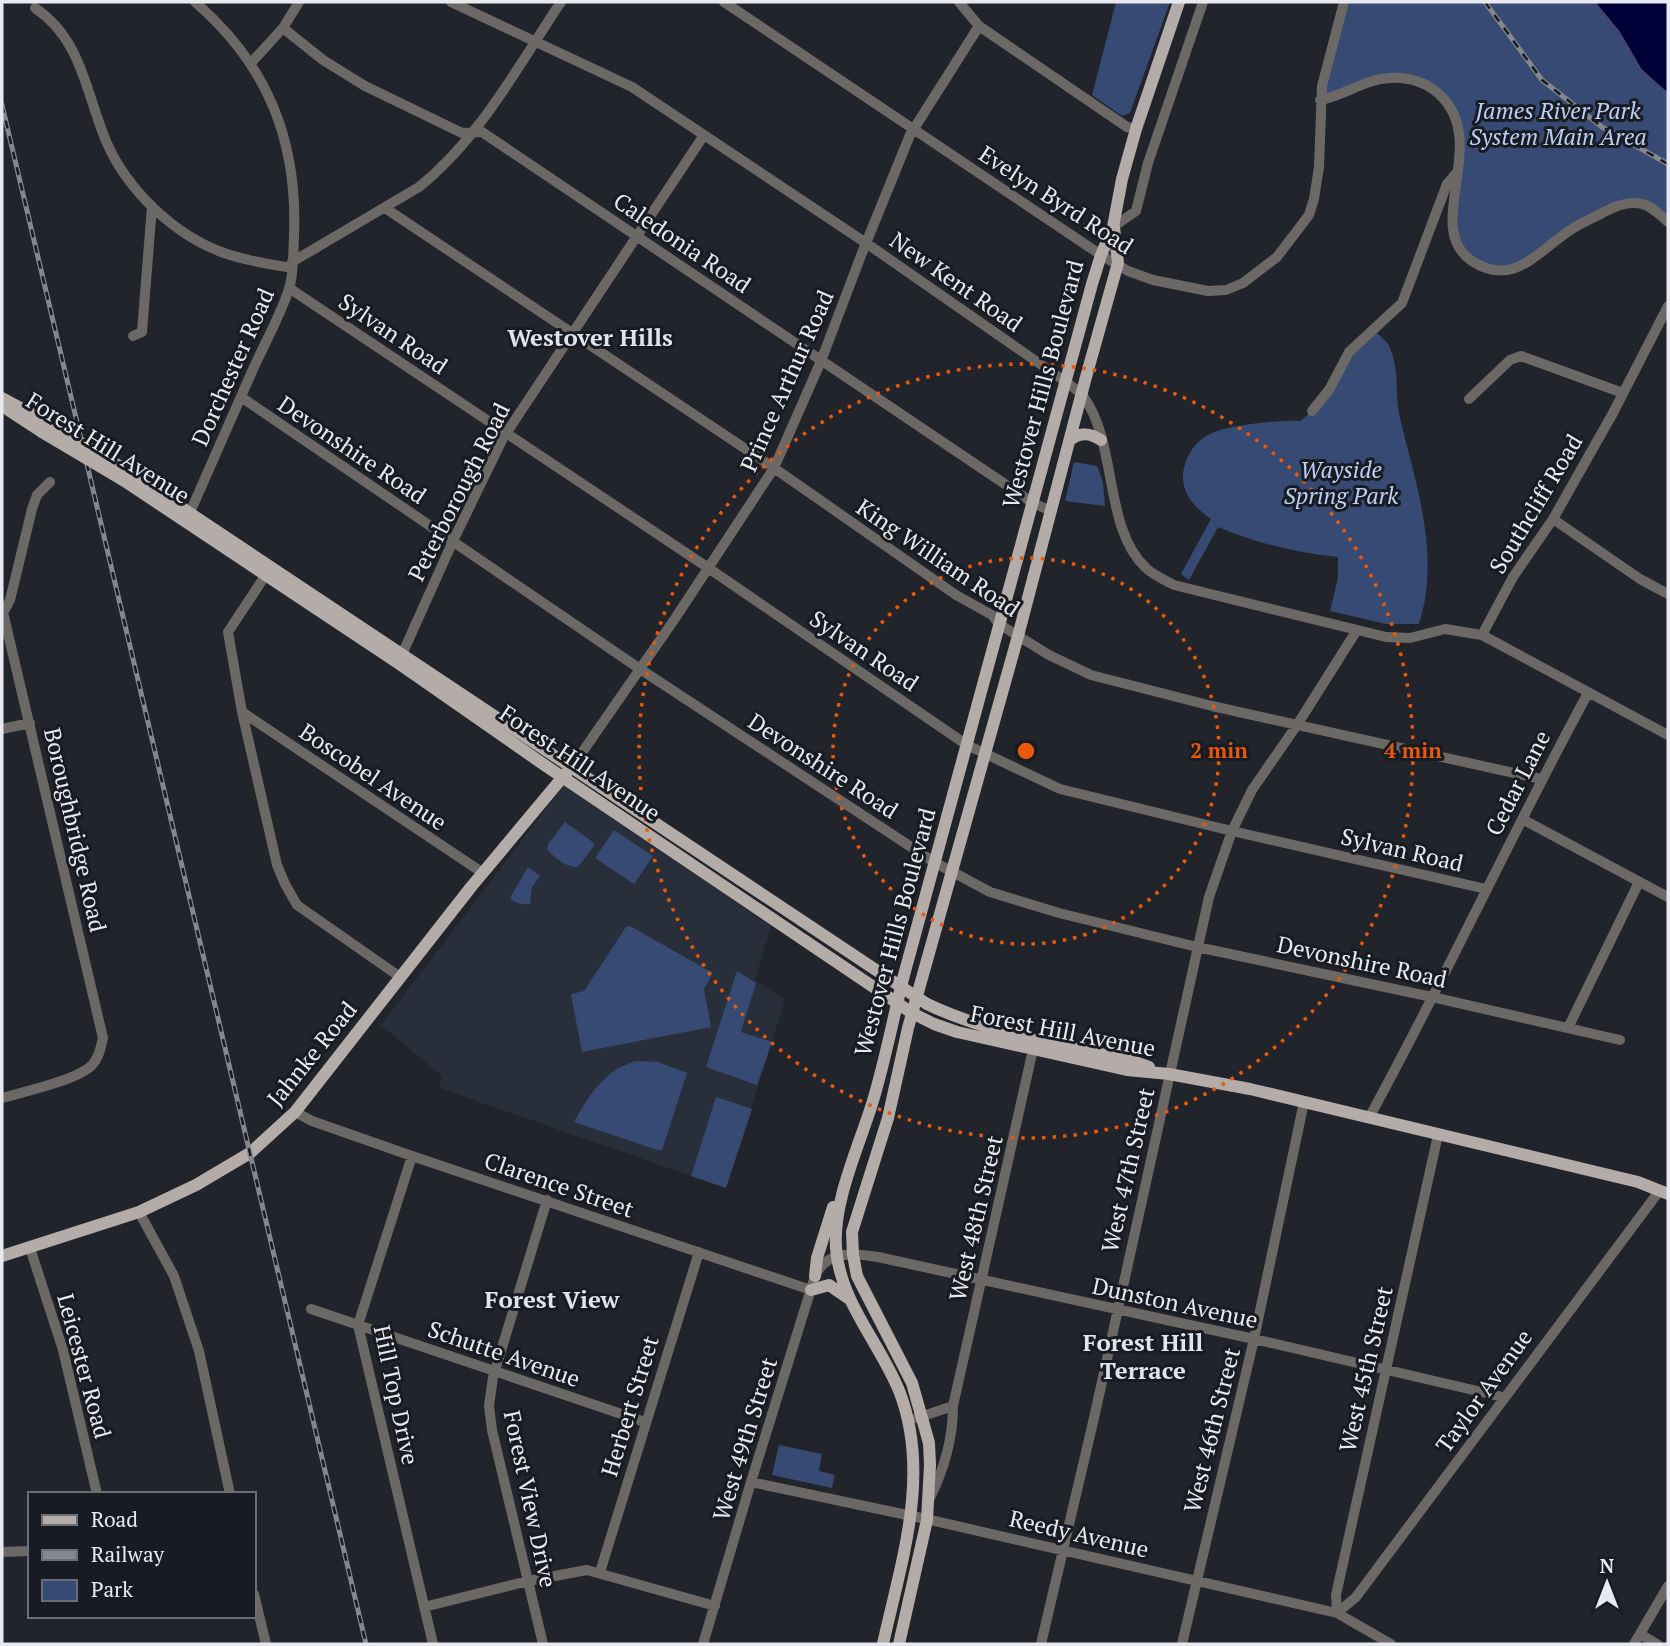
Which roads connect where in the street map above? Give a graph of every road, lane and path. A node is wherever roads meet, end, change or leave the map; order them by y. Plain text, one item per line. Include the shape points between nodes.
1 (195, 2) edge
2 (299, 2) edge
3 (451, 2) edge
4 (561, 2) edge
5 (724, 2) edge
6 (959, 2) edge
7 (1179, 2) edge
8 (1203, 2) edge
9 (1344, 2) edge
10 (35, 8) dead end
11 (979, 26) junction
12 (283, 29) junction
13 (535, 40) junction
14 (250, 63) junction
15 (1320, 100) junction
16 (913, 129) junction
17 (1136, 129) junction
18 (473, 132) junction
19 (704, 135) junction
20 (1459, 170) junction
21 (152, 206) junction
22 (385, 208) junction
23 (1668, 222) edge
24 (1114, 227) junction
25 (637, 236) junction
26 (866, 243) junction
27 (1101, 255) junction
28 (1118, 264) junction
29 (292, 265) junction
30 (289, 288) junction
31 (1668, 306) edge
32 (571, 334) junction
33 (133, 336) dead end
34 (821, 361) junction
35 (1066, 382) junction
36 (1623, 393) junction
37 (1083, 396) junction
38 (241, 397) junction
39 (2, 398) edge
40 (1469, 399) dead end
41 (2, 406) edge
42 (1312, 411) dead end
43 (506, 433) junction
44 (1070, 440) junction
45 (1101, 440) junction
46 (774, 468) junction
47 (51, 482) dead end
48 (1033, 503) junction
49 (1051, 511) junction
50 (188, 516) junction
51 (1553, 519) junction
52 (453, 541) junction
53 (709, 569) junction
54 (268, 570) junction
55 (1668, 594) edge
56 (2, 611) edge
57 (999, 624) junction
58 (1357, 630) junction
59 (1482, 635) junction
60 (1018, 636) junction
61 (400, 659) junction
62 (640, 668) junction
63 (1588, 693) junction
64 (242, 712) junction
65 (30, 723) junction
66 (1297, 725) junction
67 (2, 729) edge
68 (1668, 734) edge
69 (967, 745) junction
70 (985, 755) junction
71 (572, 766) junction
72 (562, 777) junction
73 (1541, 779) junction
74 (1521, 819) junction
75 (1232, 831) junction
76 (934, 862) junction
77 (952, 872) junction
78 (483, 873) junction
79 (1639, 882) junction
80 (1486, 889) junction
81 (1668, 897) edge
82 (1197, 947) junction
83 (400, 976) junction
84 (901, 988) junction
85 (1433, 997) junction
86 (916, 998) junction
87 (897, 1003) junction
88 (912, 1013) junction
89 (1568, 1028) junction
90 (1620, 1040) dead end
91 (1035, 1044) junction
92 (1169, 1074) junction
93 (2, 1098) edge
94 (1304, 1102) junction
95 (295, 1112) junction
96 (1370, 1116) junction
97 (1438, 1135) junction
98 (412, 1156) junction
99 (846, 1186) junction
100 (1664, 1192) edge
101 (547, 1200) junction
102 (139, 1212) junction
103 (30, 1248) junction
104 (699, 1252) junction
105 (2, 1255) edge
106 (853, 1255) junction
107 (837, 1256) junction
108 (816, 1276) junction
109 (982, 1280) junction
110 (811, 1290) junction
111 (850, 1300) junction
112 (311, 1309) dead end
113 (1116, 1310) junction
114 (358, 1325) junction
115 (1254, 1339) junction
116 (1386, 1370) junction
117 (495, 1371) junction
118 (1503, 1397) junction
119 (953, 1406) junction
120 (923, 1417) junction
121 (908, 1420) junction
122 (645, 1422) junction
123 (751, 1482) junction
124 (97, 1492) edge
125 (230, 1492) edge
126 (929, 1501) junction
127 (910, 1516) junction
128 (927, 1520) junction
129 (28, 1551) edge
130 (1062, 1551) junction
131 (2, 1552) edge
132 (600, 1572) junction
133 (528, 1581) junction
134 (1196, 1581) junction
135 (1668, 1586) edge
136 (256, 1602) edge
137 (715, 1606) junction
138 (424, 1607) junction
139 (1337, 1613) junction
140 (1640, 1634) junction
141 (266, 1644) edge
142 (433, 1644) edge
143 (543, 1644) edge
144 (704, 1644) edge
145 (883, 1644) edge
146 (899, 1644) edge
147 (1041, 1644) edge
148 (1182, 1644) edge
149 (1391, 1644) edge
150 (1634, 1644) edge
151 (1657, 1644) edge

1 - 14 street, Dorchester Road
2 - 12 street
3 - 13 street, New Kent Road
4 - 13 street
5 - 16 street, Evelyn Byrd Road
6 - 11 street
7 - 17 main road, Westover Hills Boulevard
8 - 24 street, Westover Hills Boulevard via 1136,211
9 - 15 street, Evelyn Byrd Road
10 - 21 street via 48,16 71,44 118,164
11 - 16 street, Prince Arthur Road
11 - 17 street
12 - 14 street
12 - 18 street, Caledonia Road via 365,86 462,133
13 - 18 street
13 - 19 street, New Kent Road via 622,81
14 - 29 street, Dorchester Road via 287,144 294,180
15 - 20 street via 1378,79 1423,84 1453,111 1460,132
15 - 28 street, Evelyn Byrd Road via 1314,198 1309,215 1277,257 1243,283 1208,291 1164,283
16 - 26 street, Prince Arthur Road
16 - 27 street, Evelyn Byrd Road
17 - 24 main road, Westover Hills Boulevard
18 - 22 street via 438,172
18 - 25 street, Caledonia Road via 482,132
19 - 25 street, Peterborough Road
19 - 26 street, New Kent Road
20 - 23 street via 1451,221 1455,239 1467,257 1483,268 1504,272 1525,264 1570,230 1629,203 1649,207
20 - 42 street via 1447,184 1402,303 1349,352
21 - 29 street via 173,225 222,253
21 - 33 street via 142,332
22 - 29 street
22 - 32 street, King William Road
24 - 27 main road, Westover Hills Boulevard
24 - 28 main road, Westover Hills Boulevard
25 - 32 street, Peterborough Road
25 - 34 street, Caledonia Road
26 - 34 street, Prince Arthur Road
26 - 35 street, New Kent Road
27 - 28 street, Evelyn Byrd Road
27 - 35 main road, Westover Hills Boulevard
28 - 37 main road, Westover Hills Boulevard
29 - 30 street, Dorchester Road
30 - 38 street, Dorchester Road
30 - 43 street, Sylvan Road
31 - 36 street, Southcliff Road
32 - 43 street, Peterborough Road
32 - 46 street, King William Road
34 - 46 street, Prince Arthur Road
34 - 48 street, Caledonia Road
35 - 37 street, New Kent Road
35 - 48 main road, Westover Hills Boulevard
36 - 40 street via 1521,356 1510,360
36 - 51 street, Southcliff Road
37 - 44 main road, Westover Hills Boulevard
37 - 45 street, New Kent Road
38 - 50 street, Dorchester Road
38 - 52 street, Devonshire Road
39 - 50 main road, Forest Hill Avenue, bridge via 120,466
41 - 50 main road, Forest Hill Avenue, bridge
43 - 52 street, Peterborough Road
43 - 53 street, Sylvan Road
44 - 45 main road via 1087,434
44 - 49 main road, Westover Hills Boulevard
45 - 58 street, New Kent Road via 1121,525 1146,568 1174,585
46 - 53 street, Prince Arthur Road
46 - 57 street, King William Road
47 - 56 street, Boroughbridge Road via 37,495 10,600
48 - 49 street, Caledonia Road
48 - 57 main road, Westover Hills Boulevard
49 - 60 main road, Westover Hills Boulevard
50 - 54 main road, Forest Hill Avenue
51 - 55 street
51 - 59 street, Southcliff Road via 1513,577
52 - 61 street, Peterborough Road
52 - 62 street, Devonshire Road
53 - 62 street, Prince Arthur Road
53 - 69 street, Sylvan Road
54 - 61 main road, Forest Hill Avenue
54 - 64 street via 229,632
56 - 65 street, Boroughbridge Road
57 - 60 street, King William Road
57 - 69 main road, Westover Hills Boulevard
58 - 59 street, New Kent Road via 1410,638 1445,629
58 - 66 street, West 47th Street
59 - 63 street, New Kent Road
60 - 66 street, King William Road via 1091,675
60 - 70 main road, Westover Hills Boulevard
61 - 71 main road, Forest Hill Avenue
61 - 72 main road, Forest Hill Avenue
62 - 71 street, Prince Arthur Road
62 - 76 street, Devonshire Road
63 - 68 street, New Kent Road
63 - 73 street, Cedar Lane
64 - 78 street, Boscobel Avenue
64 - 83 street via 277,865 291,896 297,905
65 - 67 street
65 - 93 street, Boroughbridge Road via 103,1038 98,1056 85,1070
66 - 73 street, King William Road
66 - 75 street, West 47th Street via 1252,790
69 - 70 street, Sylvan Road
69 - 76 main road, Westover Hills Boulevard
70 - 75 street, Sylvan Road via 1059,789
70 - 77 main road, Westover Hills Boulevard
71 - 72 main road, Jahnke Road
71 - 84 main road, Forest Hill Avenue
72 - 78 main road, Jahnke Road
72 - 87 main road, Forest Hill Avenue
73 - 74 street, Cedar Lane
74 - 79 street
74 - 80 street, Cedar Lane
75 - 80 street, Sylvan Road
75 - 82 street, West 47th Street
76 - 77 street, Devonshire Road
76 - 84 main road, Westover Hills Boulevard
77 - 82 street, Devonshire Road via 1020,902
77 - 86 main road, Westover Hills Boulevard
78 - 83 main road, Jahnke Road
79 - 81 street
79 - 89 street
80 - 85 street, Cedar Lane
82 - 85 street, Devonshire Road
82 - 92 street, West 47th Street
83 - 95 main road, Jahnke Road
84 - 86 main road, Forest Hill Avenue
84 - 87 main road, Westover Hills Boulevard
85 - 89 street, Devonshire Road
85 - 96 street, Cedar Lane
86 - 88 main road, Westover Hills Boulevard
86 - 91 main road, Forest Hill Avenue
87 - 88 main road, Forest Hill Avenue
87 - 99 main road, Westover Hills Boulevard
88 - 91 main road, Forest Hill Avenue via 944,1028
88 - 106 main road, Westover Hills Boulevard via 888,1118 854,1226
89 - 90 street, Devonshire Road
91 - 92 main road, Forest Hill Avenue via 1127,1070
91 - 109 street, West 48th Street
92 - 94 main road, Forest Hill Avenue
92 - 113 street, West 47th Street
94 - 96 main road, Forest Hill Avenue
94 - 115 street, West 46th Street
95 - 98 street, Clarence Street
95 - 102 main road, Jahnke Road via 250,1153
96 - 97 main road, Forest Hill Avenue
97 - 100 main road, Forest Hill Avenue
97 - 116 street, West 45th Street
98 - 101 street, Clarence Street
98 - 114 street, Hill Top Drive
99 - 107 main road, Westover Hills Boulevard via 836,1224
99 - 108 main road via 831,1213
100 - 118 street, Taylor Avenue
101 - 104 street, Clarence Street
101 - 117 street, Forest View Drive
102 - 103 main road, Jahnke Road
102 - 125 street via 174,1276 199,1351
103 - 105 main road, Jahnke Road
103 - 124 street, Leicester Road via 63,1350
104 - 110 street, Clarence Street
104 - 122 street, Herbert Street
106 - 107 street, Dunston Avenue
106 - 109 street, Dunston Avenue via 882,1257
106 - 120 main road, Westover Hills Boulevard via 861,1286 912,1384
107 - 108 street, West 49th Street via 825,1261
107 - 111 main road, Westover Hills Boulevard
108 - 110 street, West 49th Street
109 - 113 street, Dunston Avenue
109 - 119 street, West 48th Street
110 - 111 main road via 829,1285
110 - 123 street, West 49th Street
111 - 121 main road, Westover Hills Boulevard via 900,1392
112 - 114 street, Schutte Avenue
113 - 115 street, Dunston Avenue
113 - 130 street, West 47th Street
114 - 117 street, Schutte Avenue
114 - 138 street, Hill Top Drive
115 - 116 street, Dunston Avenue
115 - 134 street, West 46th Street
116 - 118 street, Dunston Avenue
116 - 139 street, West 45th Street via 1336,1595
117 - 122 street, Schutte Avenue
117 - 133 street, Forest View Drive via 489,1406 492,1430
118 - 139 street, Taylor Avenue via 1356,1597
119 - 120 street
119 - 126 street, West 48th Street via 942,1469
120 - 121 street
120 - 126 main road, Westover Hills Boulevard via 929,1443
121 - 127 main road, Westover Hills Boulevard via 915,1468
122 - 132 street, Herbert Street
123 - 127 street, Reedy Avenue
123 - 137 street, West 49th Street
126 - 128 main road, Westover Hills Boulevard
127 - 128 street, Reedy Avenue
127 - 145 main road, Westover Hills Boulevard
128 - 130 street, Reedy Avenue
128 - 146 main road, Westover Hills Boulevard
129 - 131 street
130 - 134 street, Reedy Avenue
130 - 147 street, West 47th Street
132 - 133 street via 587,1570
132 - 137 street
133 - 138 street
133 - 143 street, Forest View Drive
134 - 139 street, Reedy Avenue
134 - 148 street, West 46th Street
135 - 140 street
136 - 141 street
137 - 144 street, West 49th Street
138 - 142 street, Hill Top Drive
139 - 149 street, Reedy Avenue
140 - 150 street
140 - 151 street

